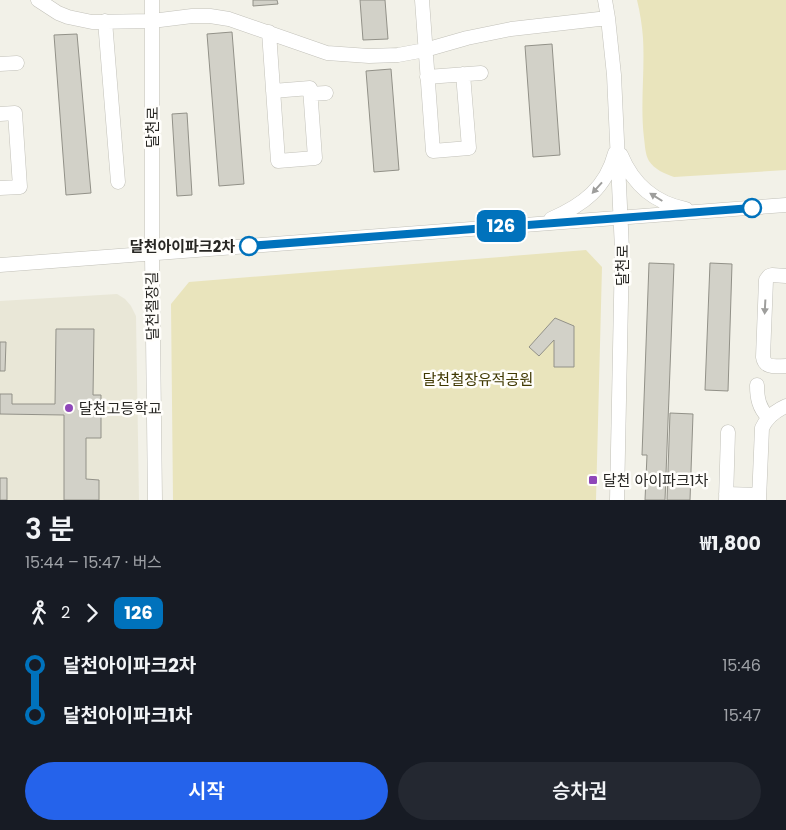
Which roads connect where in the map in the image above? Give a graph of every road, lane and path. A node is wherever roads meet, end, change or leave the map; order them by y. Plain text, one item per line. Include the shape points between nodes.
1 (38, 0) edge
2 (152, 0) edge
3 (422, 0) edge
4 (605, 0) edge
5 (608, 18) junction
6 (105, 21) junction
7 (152, 21) junction
8 (269, 32) junction
9 (425, 50) junction
10 (17, 63) dead end
11 (0, 64) edge
12 (481, 73) dead end
13 (463, 74) junction
14 (427, 76) junction
15 (273, 91) junction
16 (326, 93) dead end
17 (310, 94) junction
18 (0, 114) edge
19 (618, 145) junction
20 (118, 182) dead end
21 (0, 188) edge
22 (786, 205) edge
23 (702, 211) junction
24 (621, 217) junction
25 (536, 224) junction
26 (152, 254) junction
27 (0, 265) edge
28 (786, 276) edge
29 (786, 366) edge
30 (757, 385) dead end
31 (786, 406) edge
32 (768, 418) junction
33 (728, 432) dead end
34 (726, 497) edge
35 (759, 498) edge
36 (155, 500) edge
37 (617, 500) edge

1 - 6 street via 68,17
2 - 7 street, 달천로
3 - 9 street
4 - 5 street, 달천로
5 - 9 street via 490,32
5 - 19 street, 달천로
6 - 7 street
6 - 20 street
7 - 8 street via 210,16
7 - 26 street, 달천로
8 - 9 street via 326,52 350,55
8 - 15 street
9 - 14 street
10 - 11 street
12 - 13 street
13 - 14 street
13 - 14 street via 468,148 433,151
15 - 17 street via 310,88
15 - 17 street via 278,161 315,158
16 - 17 street
18 - 21 street via 15,113 20,187
23 -> 19 street via 666,203 647,191 629,172
19 - 24 street, 달천로
19 -> 25 street via 608,172 593,193 576,207
22 - 23 street
23 - 24 street, 달천철장길
24 - 25 street, 달천철장길
24 - 37 street, 달천로
25 - 26 street, 달천철장길
26 - 27 street
26 - 36 street, 달천철장길
28 -> 29 street via 772,275 766,280 763,357 767,365
30 - 32 street via 758,404
31 - 32 street
32 - 35 street via 761,436
33 - 34 street
34 - 35 street

